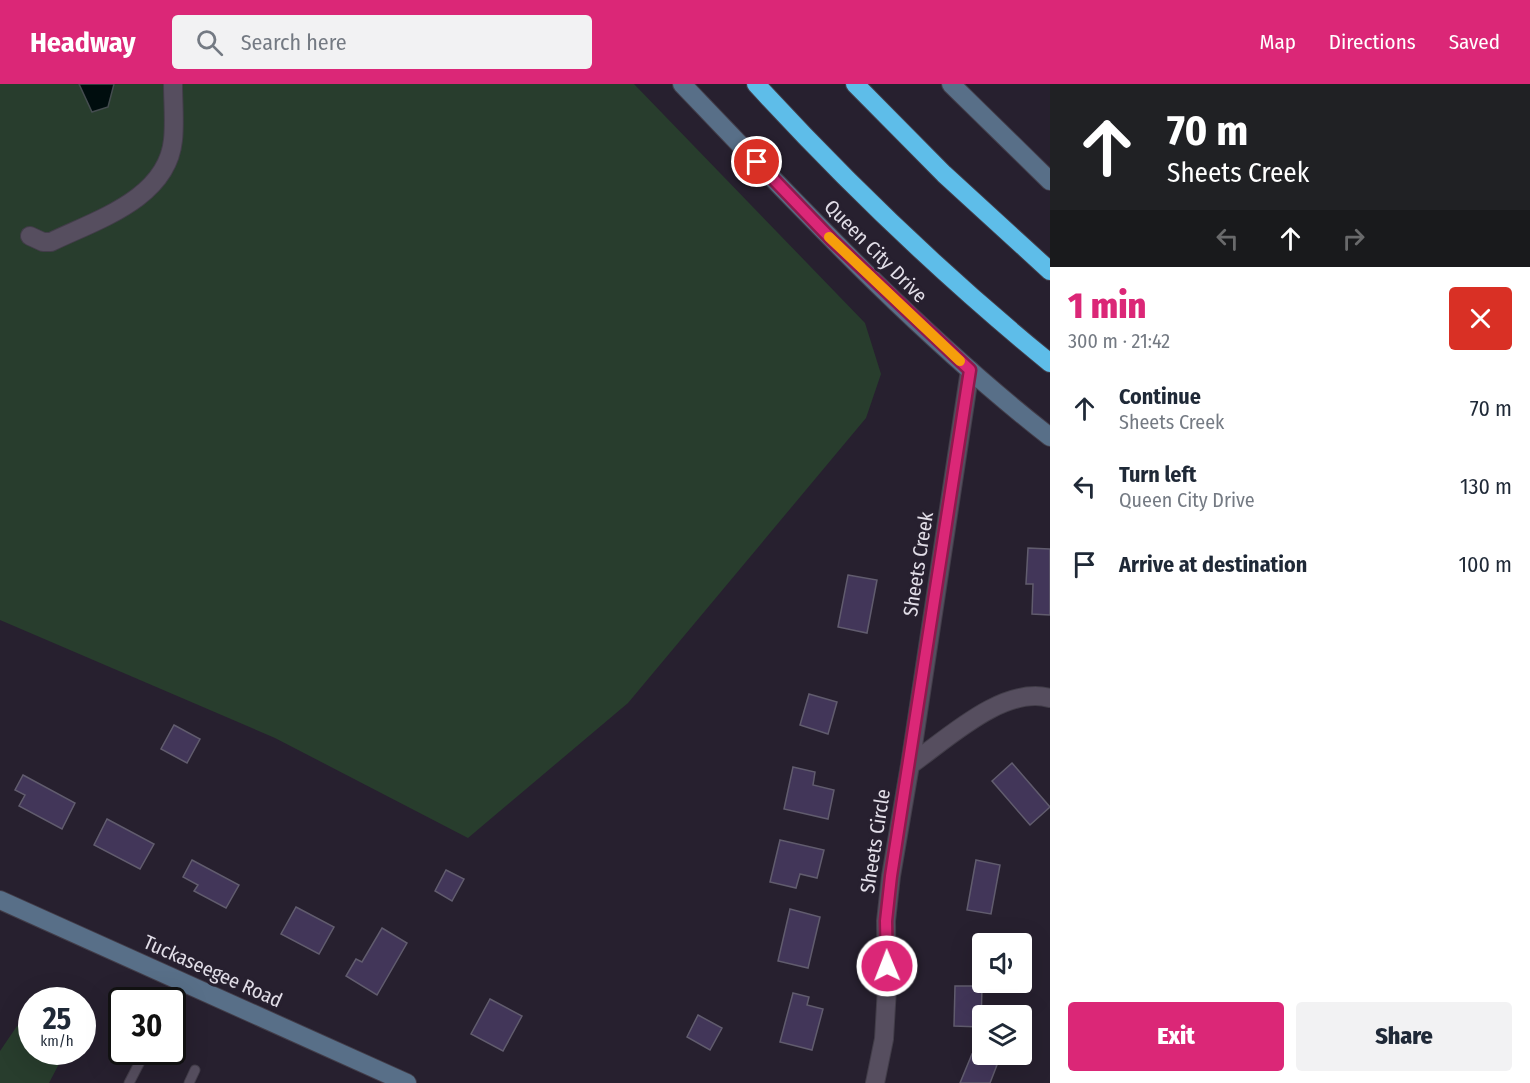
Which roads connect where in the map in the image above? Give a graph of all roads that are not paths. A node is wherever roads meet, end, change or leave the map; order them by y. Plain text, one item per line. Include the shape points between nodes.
1 (173, 84) edge
2 (682, 84) edge
3 (756, 84) edge
4 (855, 84) edge
5 (951, 84) edge
6 (1050, 181) edge
7 (30, 236) dead end
8 (1050, 271) edge
9 (1050, 363) edge
10 (970, 370) junction
11 (1050, 437) edge
12 (1050, 698) edge
13 (910, 765) junction
14 (0, 900) edge
15 (182, 982) junction
16 (179, 987) edge
17 (139, 1065) edge
18 (195, 1070) dead end
19 (129, 1083) edge
20 (189, 1083) edge
21 (407, 1083) edge
22 (875, 1083) edge

1 - 7 street via 173,141 155,181 131,202 51,242
2 - 10 street, Queen City Drive via 832,240
3 - 9 highway via 910,240
4 - 8 highway via 944,174
5 - 6 street
10 - 11 street, Queen City Drive
10 - 13 street, Sheets Creek
12 - 13 street via 1023,697 1002,703
13 - 22 street, Sheets Circle via 886,921 884,1039
14 - 15 street, Tuckaseegee Road
15 - 16 lane
15 - 21 street, Tuckaseegee Road
17 - 19 lane
18 - 20 lane

